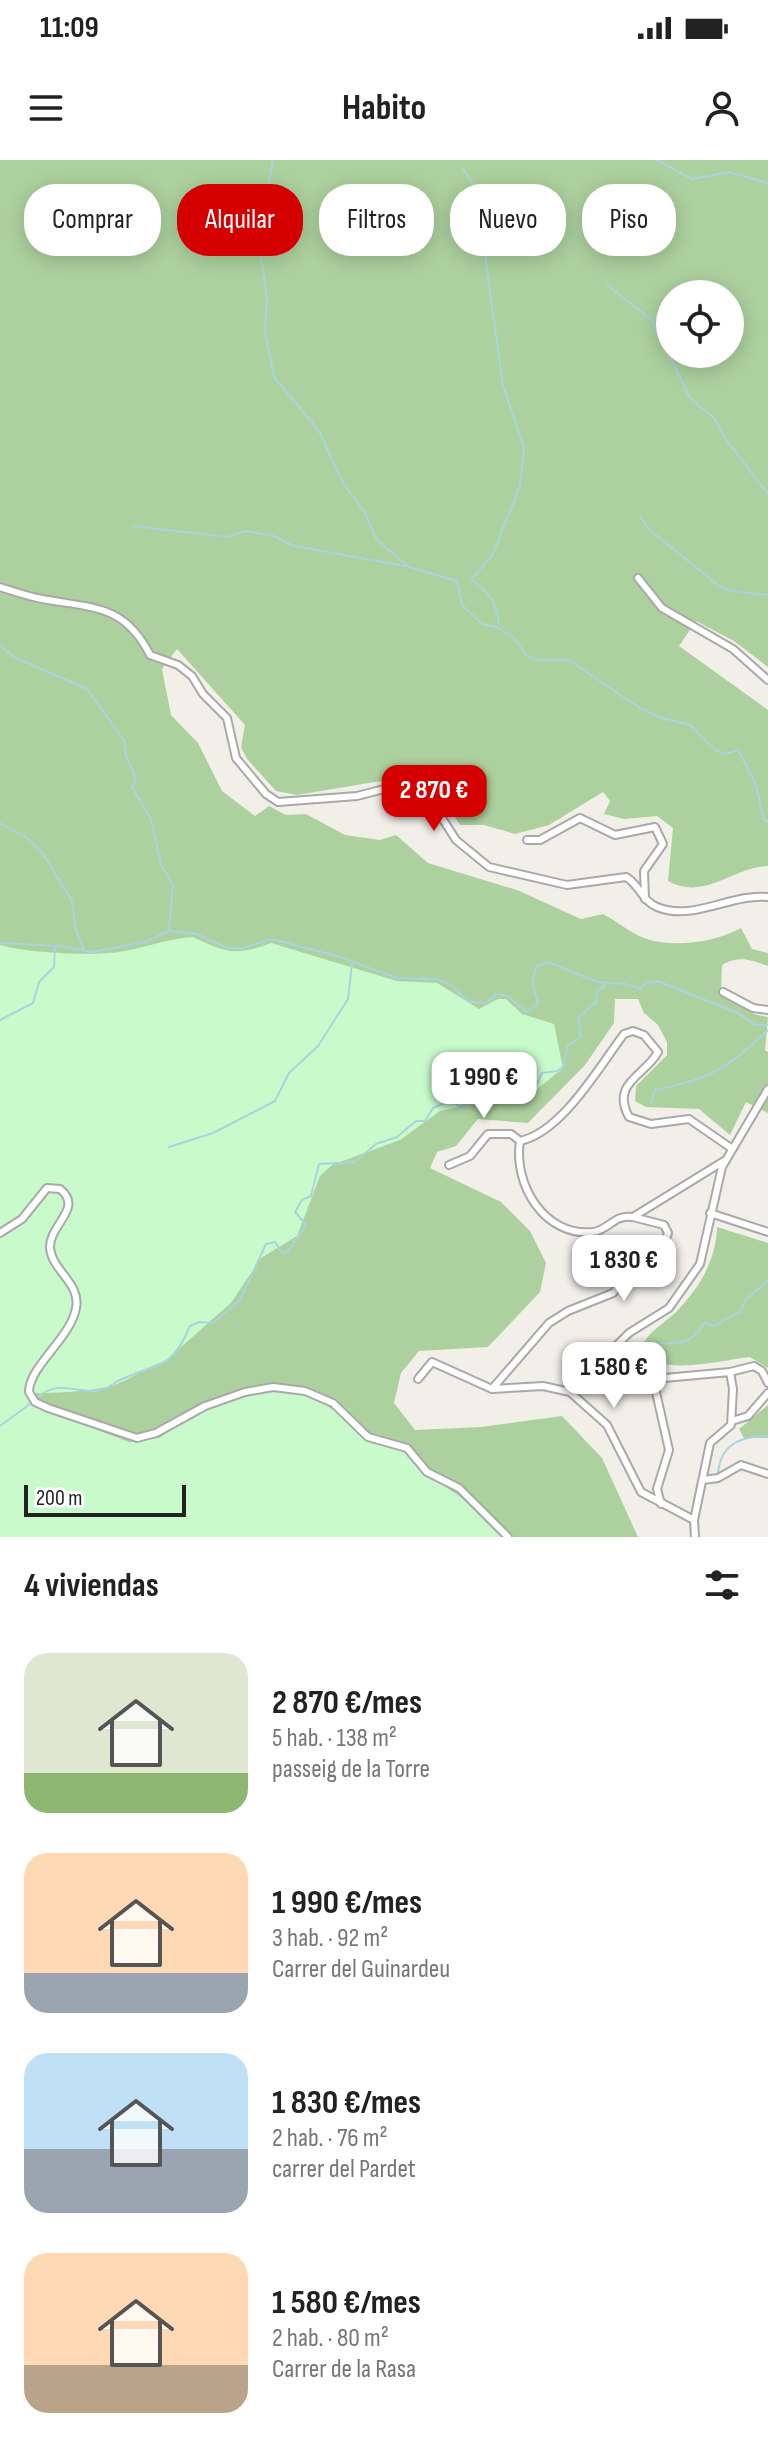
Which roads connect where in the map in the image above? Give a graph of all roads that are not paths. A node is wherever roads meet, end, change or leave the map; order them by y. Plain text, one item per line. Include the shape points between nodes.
1 (638, 578) dead end
2 (0, 587) edge
3 (768, 680) edge
4 (527, 840) dead end
5 (768, 897) edge
6 (645, 899) junction
7 (723, 992) dead end
8 (768, 1010) edge
9 (768, 1089) edge
10 (520, 1141) junction
11 (731, 1148) junction
12 (724, 1161) junction
13 (449, 1165) dead end
14 (710, 1213) junction
15 (633, 1217) junction
16 (768, 1232) edge
17 (0, 1233) edge
18 (730, 1372) junction
19 (418, 1379) dead end
20 (653, 1379) junction
21 (768, 1383) edge
22 (492, 1389) junction
23 (768, 1393) edge
24 (732, 1421) junction
25 (768, 1474) edge
26 (703, 1480) junction
27 (661, 1504) junction
28 (694, 1520) junction
29 (508, 1537) edge
30 (695, 1537) edge

1 - 3 street via 662,608 733,649
2 - 6 street via 92,605 125,621 143,638 150,655 184,668 221,710 233,753 278,802 375,793 419,780 429,787 456,840 489,867 567,885 626,877
4 - 6 street via 540,840 580,818 615,835 655,827 663,844 644,871
5 - 6 street via 748,896 683,911
7 - 8 street
9 - 11 street
10 - 11 street via 531,1138 571,1104 624,1034 636,1031 657,1055 627,1084 629,1117 656,1125 689,1119
10 - 13 street via 511,1134 488,1134 463,1161
10 - 15 street via 522,1187 558,1225 595,1232 619,1217
11 - 12 street
12 - 14 street
12 - 15 street
14 - 16 street
14 - 20 street via 700,1264 673,1304 611,1351 621,1370
15 - 22 street via 664,1225 664,1244 613,1293 555,1318
17 - 29 street via 22,1219 47,1188 60,1189 68,1197 69,1207 50,1247 53,1261 75,1291 76,1310 60,1343 31,1380 29,1392 40,1405 137,1438 245,1392 273,1387 305,1391 339,1408 368,1437 407,1448 427,1472 459,1488
18 - 20 street
18 - 21 street via 754,1366
18 - 24 street
19 - 22 street via 432,1362
20 - 27 street via 669,1450 657,1489
22 - 27 street via 543,1386 574,1394 607,1425 639,1490
23 - 24 street via 748,1416
24 - 26 street via 729,1429 711,1439
25 - 26 street via 741,1465
26 - 28 street
27 - 28 street
28 - 30 street

